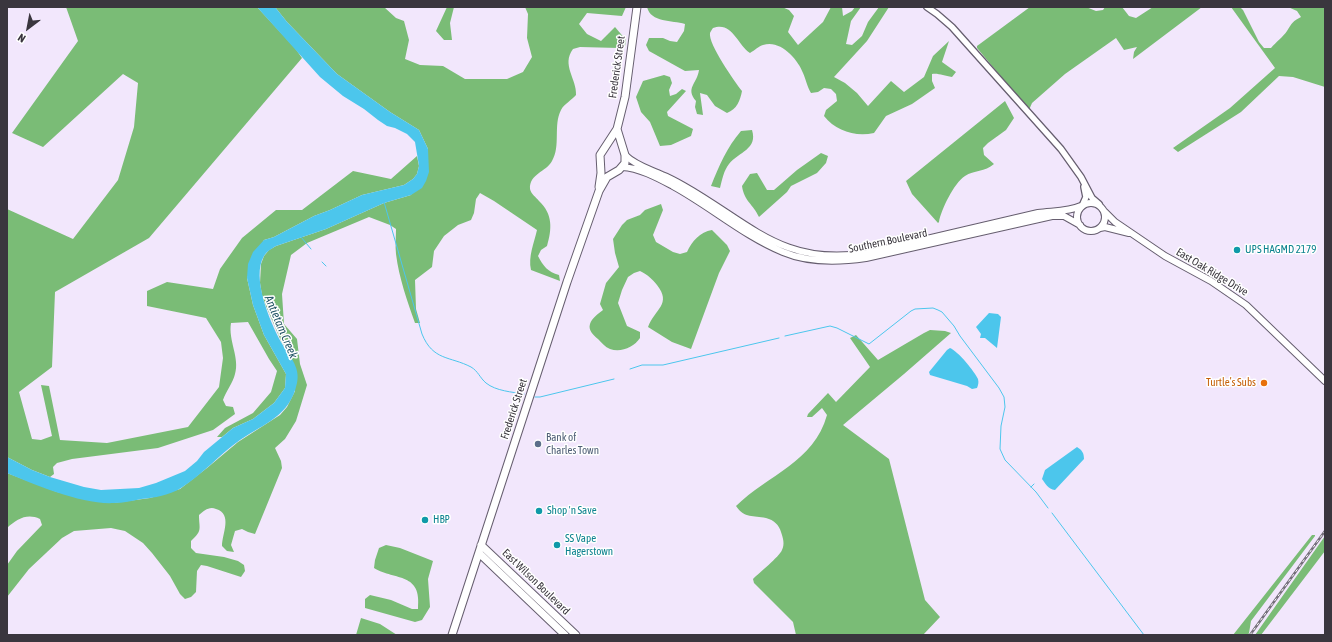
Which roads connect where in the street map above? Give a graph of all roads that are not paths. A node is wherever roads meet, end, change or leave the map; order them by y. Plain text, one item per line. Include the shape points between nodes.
1 (637, 7) edge
2 (927, 7) edge
3 (617, 129) junction
4 (604, 148) junction
5 (624, 153) junction
6 (600, 164) junction
7 (622, 167) junction
8 (615, 171) junction
9 (1084, 182) junction
10 (599, 191) junction
11 (1099, 204) junction
12 (1081, 206) junction
13 (1105, 212) junction
14 (1080, 225) junction
15 (1100, 228) junction
16 (1136, 235) junction
17 (1325, 381) edge
18 (481, 545) junction
19 (479, 553) junction
20 (495, 568) junction
21 (517, 579) junction
22 (452, 635) edge
23 (565, 635) edge
24 (576, 635) edge

1 - 3 main road, Frederick Street
2 - 9 street via 952,27 1060,149
3 - 4 main road, Frederick Street
3 - 5 main road, Frederick Street
4 - 5 main road via 614,145
4 - 6 main road via 600,155
5 - 7 main road via 626,159
5 - 12 main road, Southern Boulevard via 631,161 692,191 767,239 791,249 814,254 846,256
6 - 8 main road via 606,170
6 - 10 main road, Frederick Street via 602,168
7 - 8 main road
7 - 14 main road, Southern Boulevard via 653,176 685,192 754,237 783,252 815,260 866,258 1052,216 1064,216
8 - 10 main road, Frederick Street via 607,177
9 - 11 street via 1092,198
9 - 12 street via 1086,197
10 - 18 main road, Frederick Street
11 - 12 main road, Southern Boulevard via 1089,202
11 - 13 main road
12 - 14 main road via 1077,215
13 - 15 main road via 1105,221
13 - 16 main road, East Oak Ridge Drive via 1115,222
14 - 15 main road, Southern Boulevard via 1091,231
15 - 16 main road, East Oak Ridge Drive via 1105,226
16 - 17 main road, East Oak Ridge Drive via 1165,256 1246,305
18 - 19 main road, Frederick Street
18 - 21 main road, East Wilson Boulevard
19 - 20 main road, East Wilson Boulevard
19 - 22 main road, Frederick Street
20 - 21 main road via 500,568 513,581
20 - 23 main road, East Wilson Boulevard
21 - 24 main road, East Wilson Boulevard

